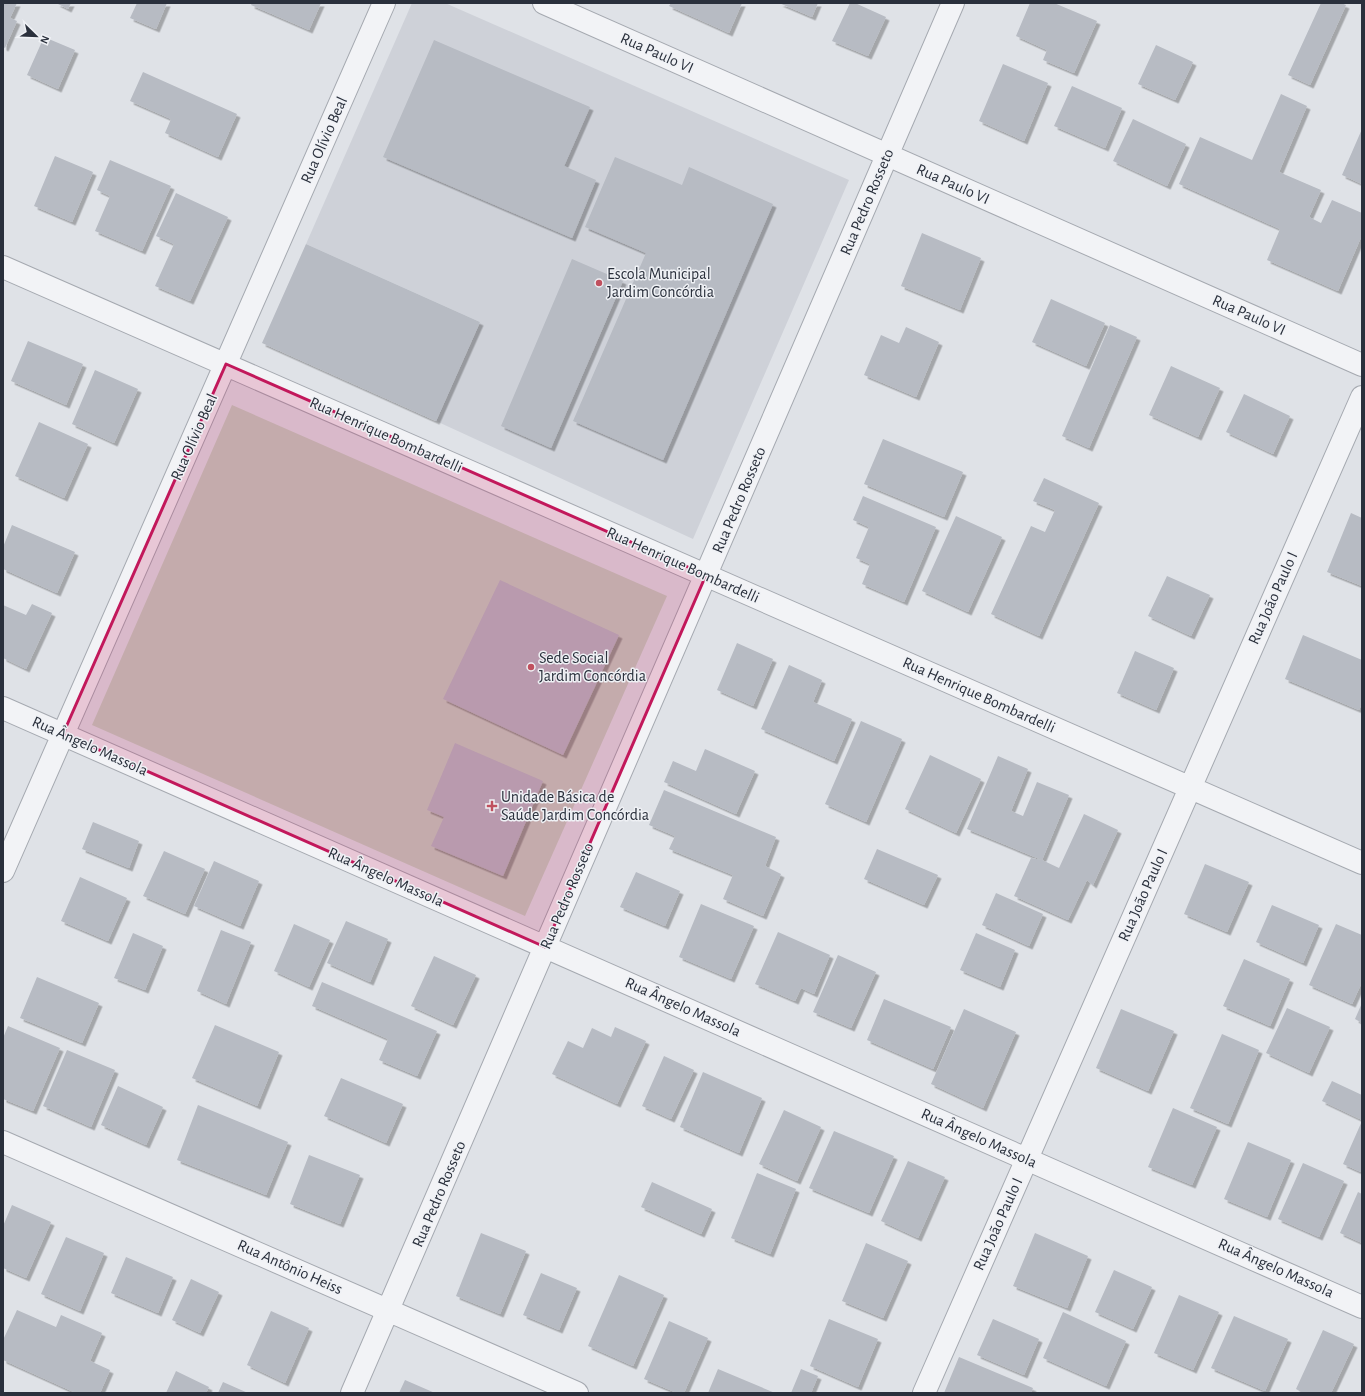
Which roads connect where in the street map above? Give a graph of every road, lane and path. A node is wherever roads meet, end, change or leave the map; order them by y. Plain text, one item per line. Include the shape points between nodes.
1 (384, 3) edge
2 (544, 3) edge
3 (953, 3) edge
4 (887, 155) junction
5 (3, 267) edge
6 (226, 364) junction
7 (1362, 366) edge
8 (1362, 397) edge
9 (706, 575) junction
10 (3, 708) edge
11 (63, 734) junction
12 (1190, 788) junction
13 (1362, 863) edge
14 (3, 871) edge
15 (545, 947) junction
16 (3, 1142) edge
17 (1027, 1159) junction
18 (1362, 1307) edge
19 (388, 1310) junction
20 (352, 1393) edge
21 (577, 1393) edge
22 (924, 1393) edge

1 - 6 street, Rua Olívio Beal
2 - 4 street, Rua Paulo VI
3 - 4 street, Rua Pedro Rosseto
4 - 7 street, Rua Paulo VI
4 - 9 street, Rua Pedro Rosseto
5 - 6 street, Rua Henrique Bombardelli
6 - 9 street, Rua Henrique Bombardelli
6 - 11 street, Rua Olívio Beal
8 - 12 street, Rua João Paulo I
9 - 12 street, Rua Henrique Bombardelli
9 - 15 street, Rua Pedro Rosseto
10 - 11 street, Rua Ângelo Massola
11 - 14 street, Rua Olívio Beal
11 - 15 street, Rua Ângelo Massola
12 - 13 street, Rua Henrique Bombardelli
12 - 17 street, Rua João Paulo I
15 - 17 street, Rua Ângelo Massola
15 - 19 street, Rua Pedro Rosseto
16 - 19 street, Rua Antônio Heiss
17 - 18 street, Rua Ângelo Massola
17 - 22 street, Rua João Paulo I
19 - 20 street, Rua Pedro Rosseto
19 - 21 street, Rua Antônio Heiss

